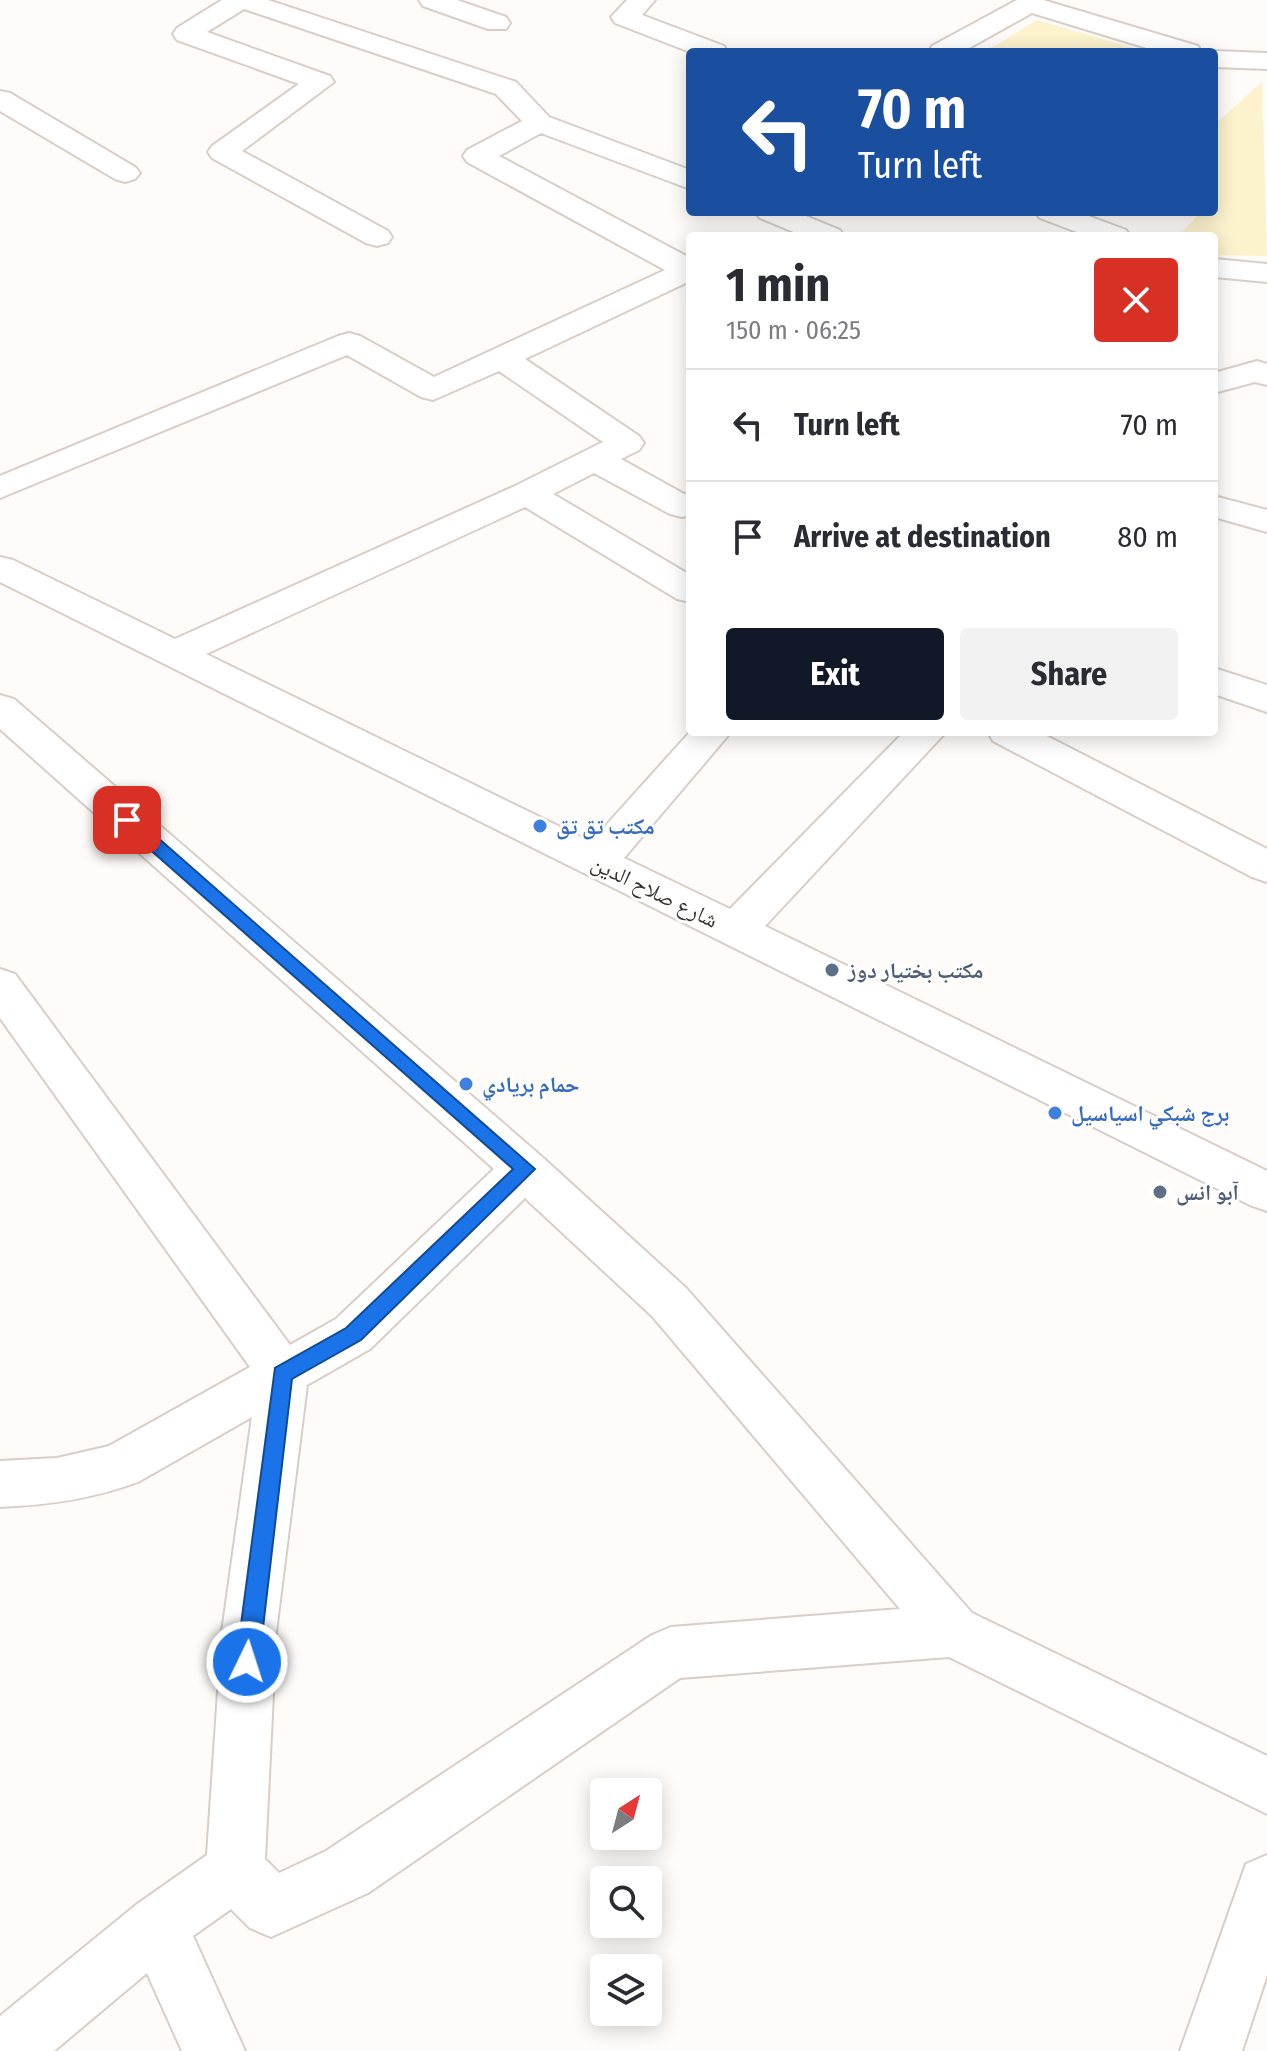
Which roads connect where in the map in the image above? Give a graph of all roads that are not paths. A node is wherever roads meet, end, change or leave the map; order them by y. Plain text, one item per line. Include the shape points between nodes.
1 (241, 0) edge
2 (432, 0) edge
3 (642, 0) edge
4 (497, 23) dead end
5 (704, 48) edge
6 (949, 48) edge
7 (1175, 48) edge
8 (1218, 59) edge
9 (1267, 61) edge
10 (0, 99) edge
11 (539, 123) junction
12 (125, 173) dead end
13 (686, 178) edge
14 (780, 216) edge
15 (1061, 216) edge
16 (819, 232) edge
17 (1104, 232) edge
18 (377, 237) dead end
19 (686, 268) edge
20 (1218, 268) edge
21 (686, 271) edge
22 (1267, 273) edge
23 (501, 358) junction
24 (1267, 375) edge
25 (1218, 382) edge
26 (595, 459) junction
27 (0, 488) edge
28 (527, 493) junction
29 (686, 505) edge
30 (1218, 507) edge
31 (1267, 521) edge
32 (0, 568) edge
33 (686, 589) edge
34 (174, 654) junction
35 (1218, 681) edge
36 (1267, 699) edge
37 (3, 715) edge
38 (708, 736) edge
39 (923, 736) edge
40 (1015, 736) edge
41 (597, 862) junction
42 (1267, 867) edge
43 (735, 931) junction
44 (0, 985) edge
45 (525, 1169) junction
46 (1267, 1192) edge
47 (283, 1374) junction
48 (0, 1484) edge
49 (953, 1631) junction
50 (1267, 1786) edge
51 (235, 1870) junction
52 (1267, 1885) edge
53 (157, 1926) junction
54 (6, 2051) edge
55 (214, 2051) edge
56 (1211, 2051) edge

1 - 11 street via 506,88
1 - 18 street via 186,34 320,82 222,152
2 - 4 street
3 - 5 street via 624,17
6 - 7 street via 1029,4
8 - 9 street
10 - 12 street
11 - 13 street
11 - 19 street via 477,156
14 - 16 street
15 - 17 street
20 - 22 street
21 - 23 street
23 - 26 street via 627,443
23 - 27 street via 433,390 349,343
24 - 25 street via 1257,371
26 - 28 street
26 - 29 street
28 - 33 street
28 - 34 street
30 - 31 street
32 - 34 street, شارع صلاح الدين
34 - 41 street, شارع صلاح الدين
35 - 36 street
37 - 45 street
38 - 41 street
39 - 43 street
40 - 42 street
41 - 43 street, شارع صلاح الدين
43 - 46 street, شارع صلاح الدين
44 - 47 street
45 - 47 street via 353,1334
45 - 49 street via 669,1302
47 - 48 street via 120,1466 57,1481
47 - 51 street via 249,1632
49 - 50 street
49 - 51 street via 671,1653 347,1872 271,1907
51 - 53 street
52 - 56 street
53 - 54 street
53 - 55 street

